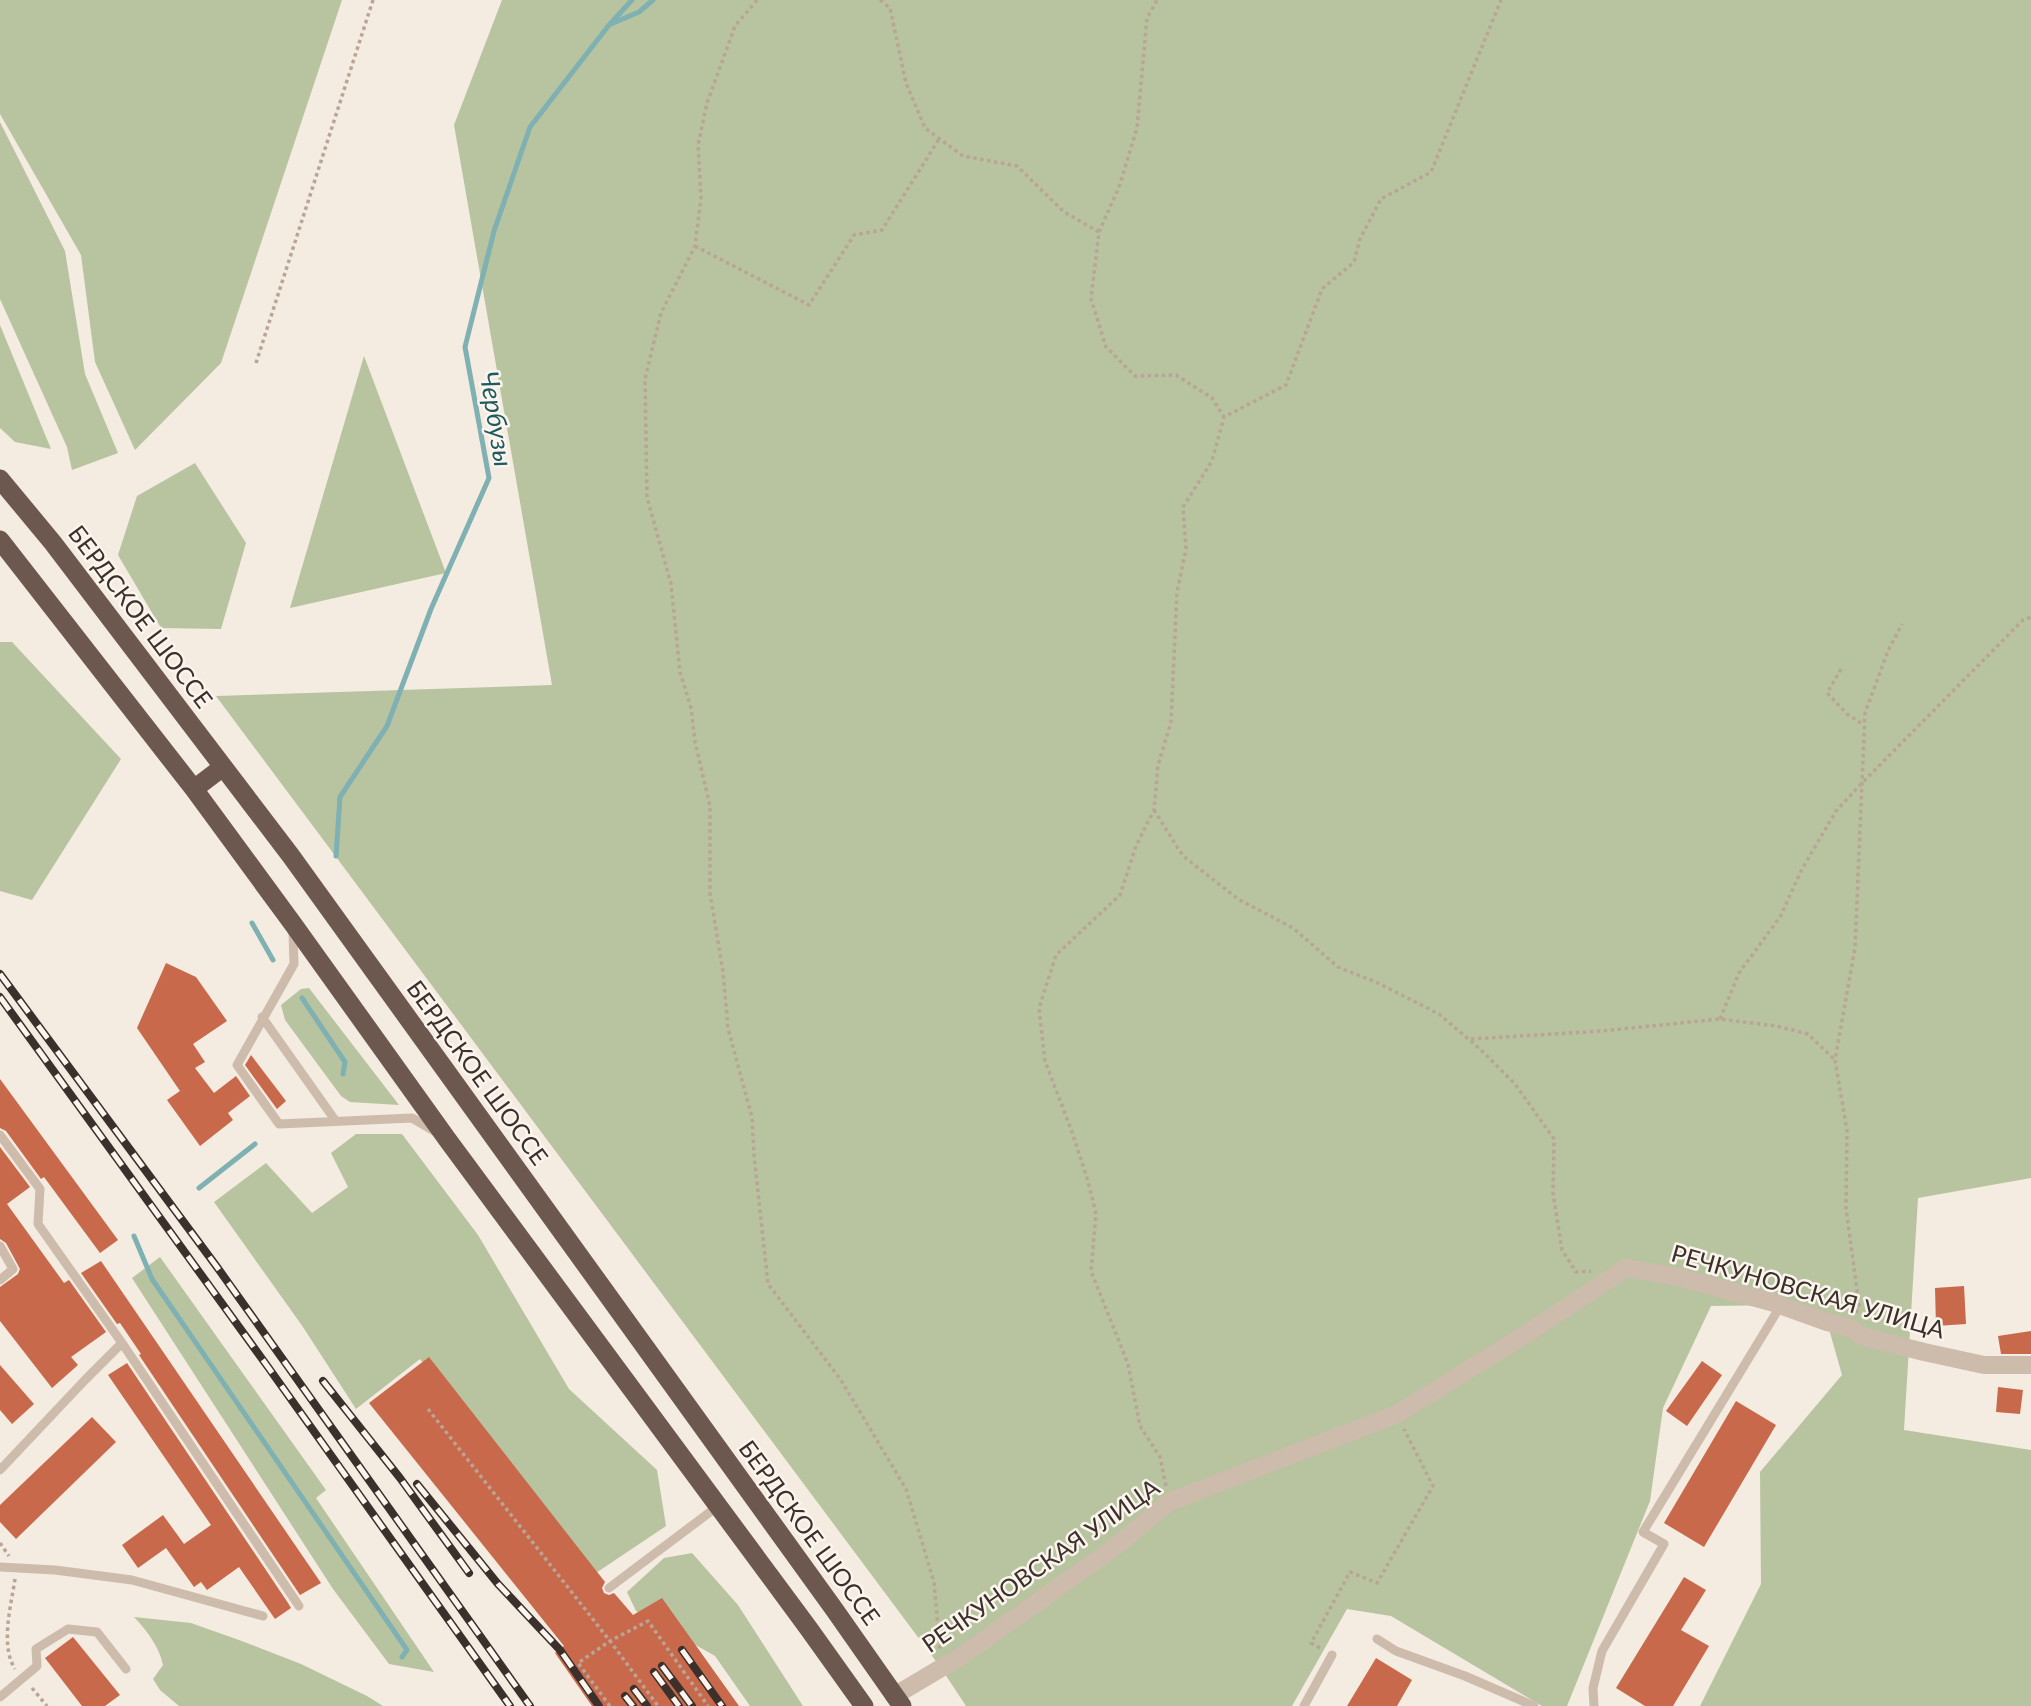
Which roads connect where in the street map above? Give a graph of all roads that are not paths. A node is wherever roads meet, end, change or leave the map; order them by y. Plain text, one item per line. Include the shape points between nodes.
1 (0, 479) edge
2 (0, 540) edge
3 (223, 767) junction
4 (194, 789) junction
5 (293, 924) junction
6 (262, 1017) junction
7 (335, 1120) junction
8 (0, 1135) edge
9 (447, 1139) junction
10 (0, 1246) edge
11 (0, 1280) edge
12 (1781, 1305) junction
13 (122, 1343) junction
14 (2031, 1365) edge
15 (1, 1468) edge
16 (718, 1506) junction
17 (0, 1567) edge
18 (609, 1588) dead end
19 (299, 1606) dead end
20 (263, 1616) dead end
21 (1377, 1639) dead end
22 (1332, 1655) road end
23 (125, 1669) dead end
24 (0, 1698) edge
25 (898, 1701) edge
26 (864, 1706) edge
27 (1304, 1706) edge
28 (1534, 1706) edge
29 (1594, 1706) edge

1 - 3 highway, БЕРДСКОЕ ШОССЕ
2 - 4 highway
3 - 4 highway
3 - 25 highway, БЕРДСКОЕ ШОССЕ
4 - 5 highway
5 - 6 lane via 294,964
5 - 9 highway
6 - 7 lane
6 - 7 lane via 237,1065 279,1124
7 - 9 lane via 412,1118
8 - 13 lane via 40,1189 38,1224
9 - 16 highway
10 - 11 lane via 13,1269
12 - 14 street, РЕЧКУНОВСКАЯ УЛИЦА via 1851,1328 1861,1336 1984,1365
12 - 25 street, РЕЧКУНОВСКАЯ УЛИЦА via 1626,1268 1397,1414 1169,1502 1111,1550
12 - 29 lane via 1643,1532 1664,1544 1602,1651 1593,1688
13 - 15 lane
13 - 19 lane
16 - 18 lane
16 - 26 highway
17 - 20 lane via 132,1580
21 - 28 lane via 1396,1651
22 - 27 lane
23 - 24 lane via 97,1632 68,1629 36,1649 37,1666

